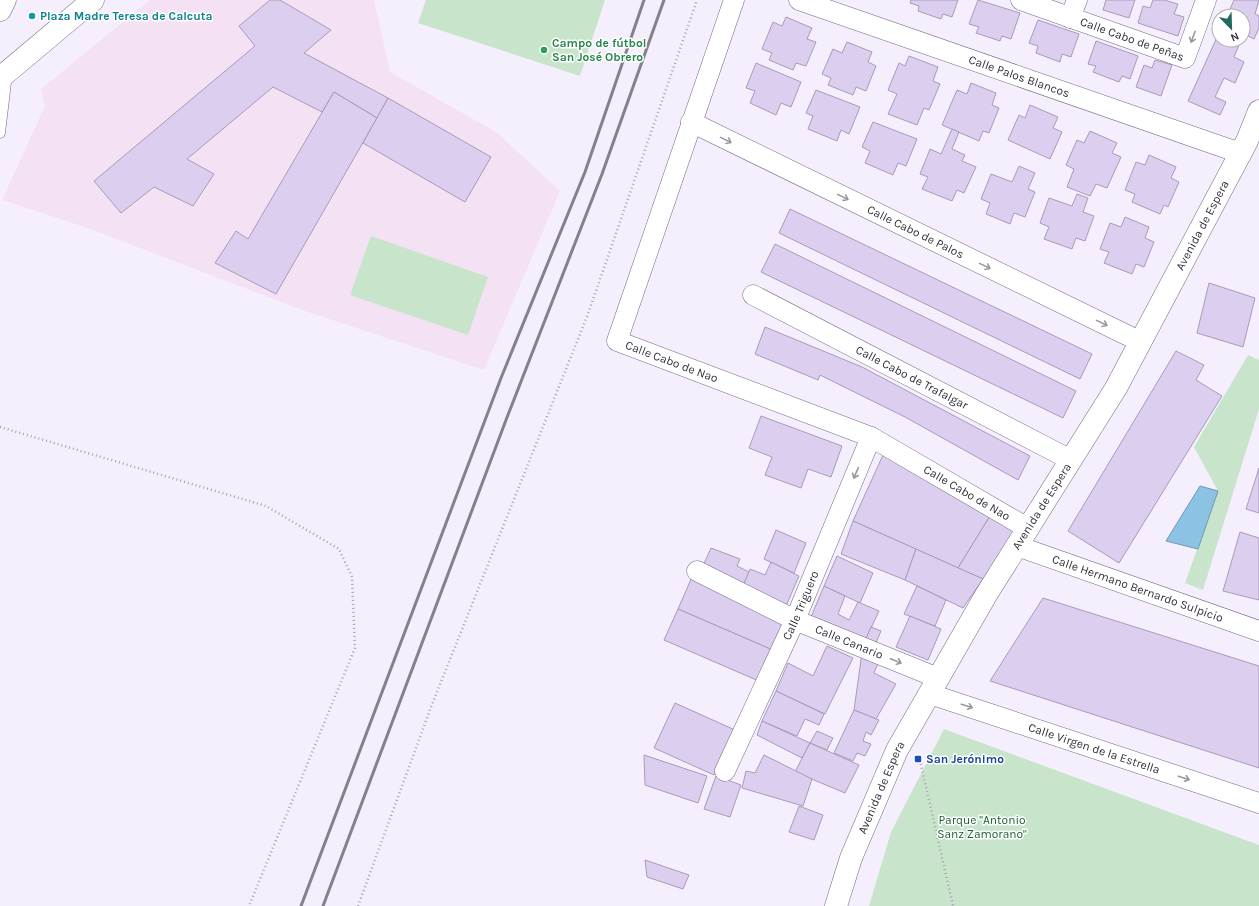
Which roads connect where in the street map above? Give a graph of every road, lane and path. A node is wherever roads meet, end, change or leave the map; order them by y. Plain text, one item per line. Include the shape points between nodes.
1 (93, 0) edge
2 (697, 0) edge
3 (734, 0) edge
4 (799, 0) edge
5 (1021, 0) edge
6 (1206, 0) edge
7 (1073, 9) edge
8 (4, 75) edge
9 (1259, 111) edge
10 (691, 122) junction
11 (0, 133) edge
12 (1240, 153) junction
13 (753, 295) dead end
14 (1140, 342) junction
15 (0, 427) edge
16 (871, 437) junction
17 (1071, 460) junction
18 (1023, 538) junction
19 (697, 571) dead end
20 (795, 620) junction
21 (1259, 631) edge
22 (934, 686) junction
23 (912, 724) junction
24 (725, 771) dead end
25 (1259, 803) edge
26 (249, 906) edge
27 (358, 906) edge
28 (836, 906) edge
29 (953, 906) edge

1 - 8 street
2 - 27 path via 588,314 431,707
3 - 10 street, Calle Cabo de Nao
4 - 12 street, Calle Palos Blancos
5 - 7 street, Calle Cabo de Peñas
6 -> 7 street, Calle Cabo de Peñas via 1185,58
8 - 11 lane
9 - 12 street, Avenida de Espera
10 -> 14 street, Calle Cabo de Palos
10 - 16 street, Calle Cabo de Nao via 617,341
12 - 14 street, Avenida de Espera
13 - 17 street, Calle Cabo de Trafalgar
14 - 17 street, Avenida de Espera via 1116,388
15 - 26 path via 266,506 339,549 352,577 355,648
16 - 18 street, Calle Cabo de Nao
16 -> 20 street, Calle Triguero
17 - 18 street, Avenida de Espera
18 - 21 street, Calle Hermano Bernardo Sulpicio
18 - 22 street, Avenida de Espera
19 - 20 street, Calle Canario
20 -> 22 street, Calle Canario
20 - 24 street, Calle Triguero
22 - 23 street, Avenida de Espera
22 -> 25 street, Calle Virgen de la Estrella
23 - 28 street, Avenida de Espera via 897,750 863,829
23 - 29 path

